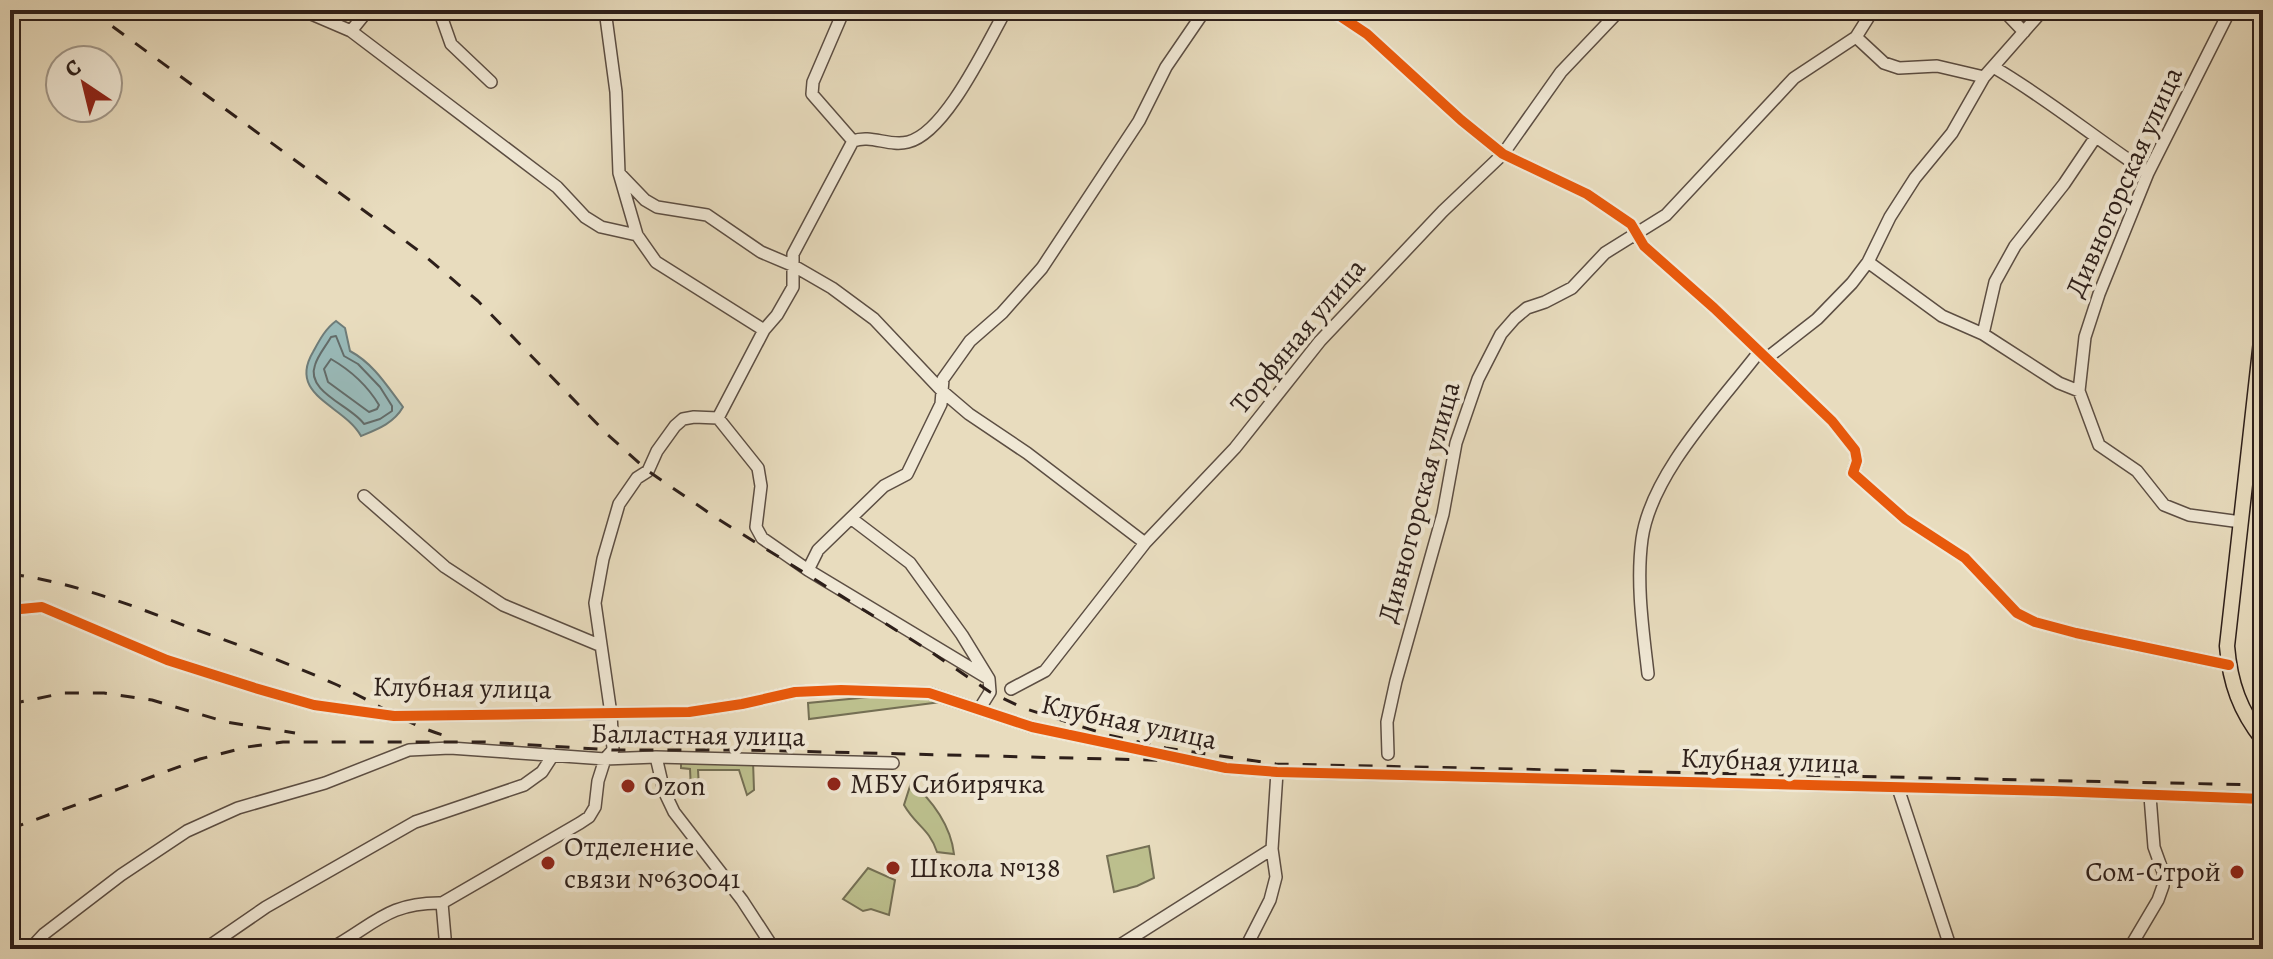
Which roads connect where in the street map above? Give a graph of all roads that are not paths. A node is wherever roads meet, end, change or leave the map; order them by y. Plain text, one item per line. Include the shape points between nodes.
1 (302, 10) edge
2 (368, 10) edge
3 (439, 10) edge
4 (605, 10) edge
5 (844, 10) edge
6 (1006, 10) edge
7 (1205, 10) edge
8 (1331, 10) edge
9 (1620, 10) edge
10 (1873, 10) edge
11 (2003, 10) edge
12 (2043, 10) edge
13 (2230, 10) edge
14 (351, 31) junction
15 (2024, 32) junction
16 (1856, 37) junction
17 (1995, 68) junction
18 (1984, 77) junction
19 (491, 82) dead end
20 (2095, 138) junction
21 (853, 141) junction
22 (1503, 154) junction
23 (619, 173) junction
24 (2148, 173) junction
25 (1637, 233) junction
26 (637, 235) junction
27 (1868, 262) junction
28 (794, 266) junction
29 (2263, 323) edge
30 (764, 330) junction
31 (1983, 334) junction
32 (1763, 355) junction
33 (942, 391) junction
34 (2079, 391) junction
35 (718, 418) junction
36 (364, 496) dead end
37 (852, 519) junction
38 (2241, 522) junction
39 (1145, 543) junction
40 (808, 570) junction
41 (10, 610) edge
42 (599, 645) junction
43 (2229, 665) junction
44 (1648, 674) dead end
45 (989, 679) junction
46 (1011, 689) dead end
47 (980, 708) junction
48 (611, 714) junction
49 (2263, 740) edge
50 (1388, 754) dead end
51 (553, 755) junction
52 (656, 757) junction
53 (605, 759) junction
54 (893, 763) dead end
55 (1277, 772) junction
56 (1898, 788) junction
57 (2150, 796) junction
58 (2263, 799) edge
59 (1272, 849) junction
60 (442, 903) junction
61 (30, 949) edge
62 (205, 949) edge
63 (330, 949) edge
64 (446, 949) edge
65 (774, 949) edge
66 (1114, 949) edge
67 (1245, 949) edge
68 (1951, 949) edge
69 (2129, 949) edge

1 - 14 street
2 - 14 street
3 - 19 street via 451,44
4 - 23 street
5 - 21 street via 812,94
6 - 21 street via 936,124 909,142
7 - 33 street via 1042,268 970,341 943,379
8 - 22 street via 1367,34
9 - 22 street, Торфяная улица via 1561,72
10 - 16 street, Дивногорская улица
11 - 15 street
12 - 15 street
13 - 24 street, Дивногорская улица
14 - 26 street via 547,180 585,217 601,227
15 - 17 street
16 - 18 street via 1884,63 1899,68 1937,66
16 - 25 street, Дивногорская улица via 1794,78 1666,215
17 - 18 street
17 - 20 street
18 - 27 street via 1952,133 1898,204
20 - 24 street
20 - 31 street via 2015,246 1995,282
21 - 28 street via 793,254
22 - 25 street via 1587,194
22 - 39 street, Торфяная улица via 1375,280 1235,448
23 - 26 street
23 - 28 street via 657,207 707,215 761,252
24 - 34 street, Дивногорская улица via 2085,337
25 - 32 street via 1644,246
25 - 50 street, Дивногорская улица via 1605,253 1572,288 1515,318 1478,379 1456,443 1443,514 1396,681 1387,722
26 - 30 street via 656,262
27 - 31 street via 1942,316
27 - 32 street via 1817,319
28 - 30 street via 793,287
28 - 33 street via 874,319
29 - 38 main road
30 - 35 street
31 - 34 street
32 - 43 street via 1855,450 1853,473 1905,519 1965,558 2017,613 2076,633
32 - 44 street via 1699,428 1649,510 1642,540
33 - 37 street via 941,404 907,474 884,486
33 - 39 street
34 - 38 street, Дивногорская улица via 2099,445 2137,471 2164,505 2189,515
35 - 40 street via 758,468 756,527 762,538
35 - 42 street via 683,419 619,504 595,603
36 - 42 street via 445,567 503,605
37 - 40 street via 818,550
37 - 45 street via 910,563
38 - 43 main road
39 - 46 street, Торфяная улица via 1045,671
40 - 45 street
41 - 48 street, Клубная улица via 42,607 167,660 314,705 394,716
42 - 48 street
43 - 49 main road via 2240,705
45 - 47 street via 990,692
47 - 48 street, Клубная улица via 929,693 841,690 795,692 689,712
47 - 55 street, Клубная улица via 1032,727 1130,749
48 - 53 street via 613,750
51 - 53 street, Балластная улица
51 - 61 street, Балластная улица via 409,750 325,783 238,808 187,831 121,875
51 - 62 street via 524,785 415,822 266,907
52 - 53 street, Балластная улица
52 - 54 street, Балластная улица
52 - 65 street via 674,812
53 - 60 street via 589,817
55 - 56 street, Клубная улица
55 - 59 street
56 - 57 street, Клубная улица
56 - 68 street, Клубная улица
57 - 58 street, Клубная улица
57 - 69 street via 2163,886
59 - 66 street
59 - 67 street via 1276,877 1270,900
60 - 63 street via 395,908
60 - 64 street

